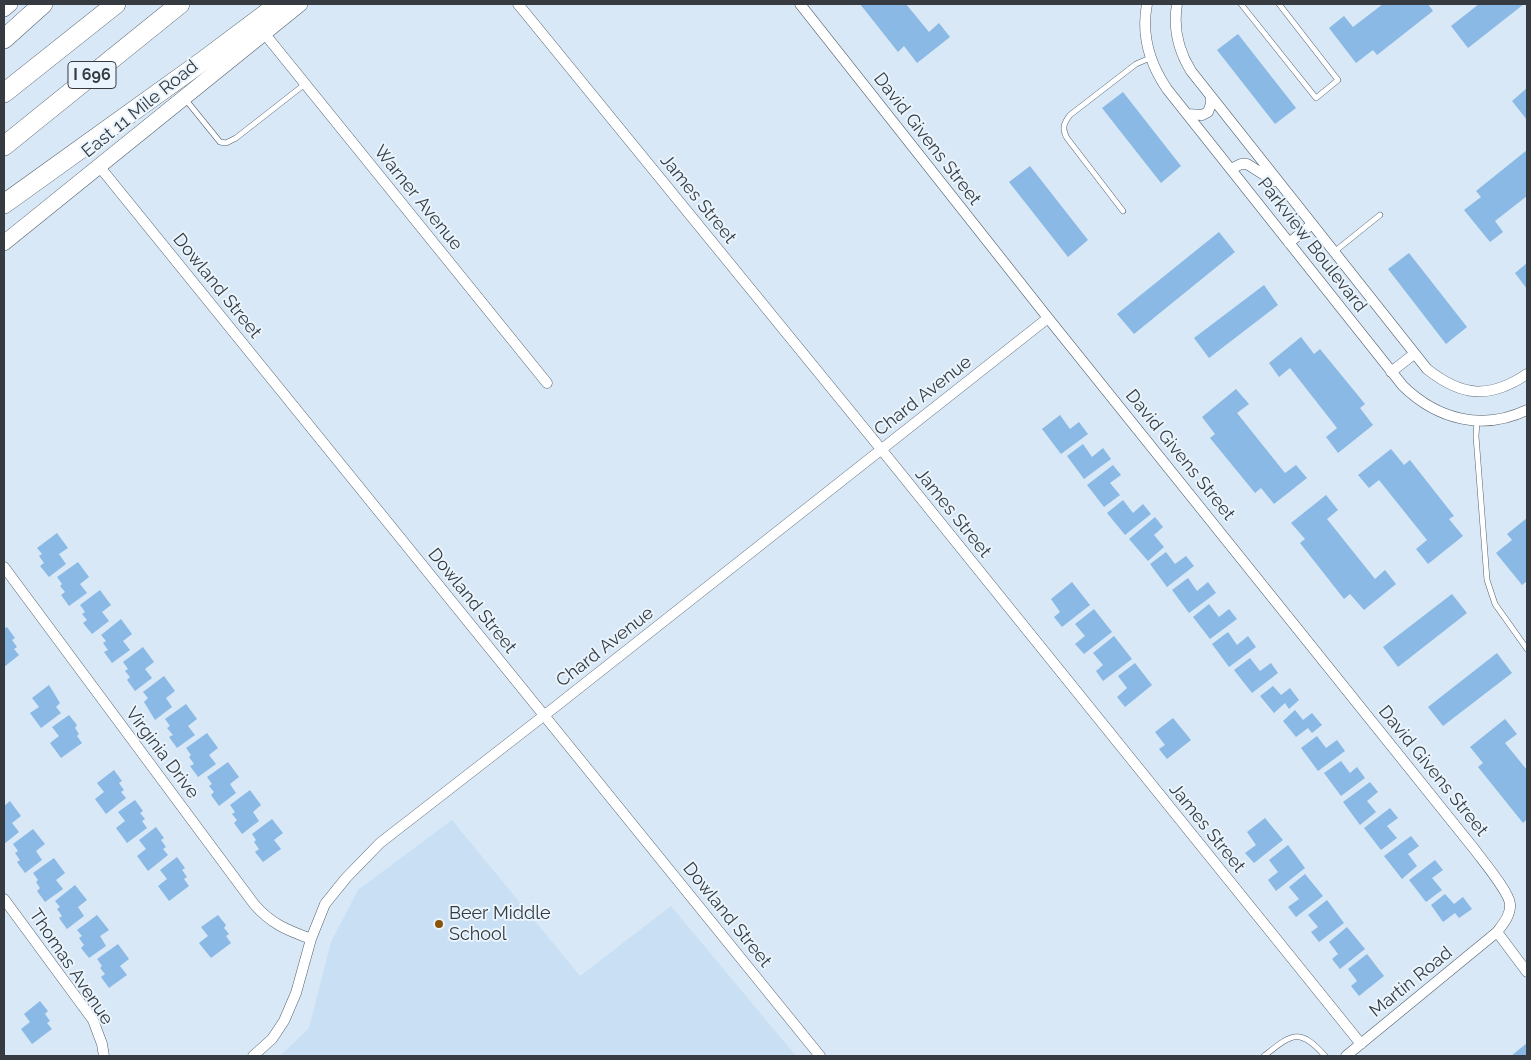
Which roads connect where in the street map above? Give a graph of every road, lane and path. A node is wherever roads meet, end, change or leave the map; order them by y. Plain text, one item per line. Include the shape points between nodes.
1 (10, 4) edge
2 (43, 4) edge
3 (116, 4) edge
4 (180, 4) edge
5 (279, 4) edge
6 (300, 4) edge
7 (518, 4) edge
8 (800, 4) edge
9 (1147, 4) edge
10 (1177, 4) edge
11 (1241, 4) edge
12 (1279, 4) edge
13 (4, 9) edge
14 (264, 32) junction
15 (4, 39) edge
16 (1150, 58) junction
17 (305, 84) junction
18 (4, 94) edge
19 (184, 97) junction
20 (1211, 98) junction
21 (1187, 114) junction
22 (4, 146) edge
23 (99, 166) junction
24 (1231, 169) junction
25 (1281, 186) junction
26 (4, 204) edge
27 (1123, 210) dead end
28 (1380, 215) dead end
29 (1312, 224) junction
30 (4, 243) edge
31 (1289, 243) junction
32 (1334, 252) junction
33 (1048, 318) junction
34 (1414, 354) junction
35 (1391, 372) junction
36 (1527, 374) edge
37 (547, 383) dead end
38 (1527, 410) edge
39 (1477, 421) junction
40 (881, 449) junction
41 (4, 567) edge
42 (1527, 649) edge
43 (544, 716) junction
44 (4, 898) edge
45 (1497, 932) junction
46 (311, 939) junction
47 (1527, 972) edge
48 (1361, 1044) junction
49 (104, 1056) edge
50 (253, 1056) edge
51 (820, 1056) edge
52 (1264, 1056) edge
53 (1325, 1056) edge
54 (1346, 1056) edge

1 - 13 main road
2 - 15 highway
3 - 18 highway, I 696
4 - 22 highway, I 696
5 - 26 highway
6 - 14 main road, East 11 Mile Road
7 - 40 street, James Street
8 - 33 street, David Givens Street
9 - 16 street, Parkview Boulevard via 1145,28
10 - 20 street, Parkview Boulevard via 1175,25 1180,49
11 - 12 lane via 1316,98 1338,80
14 - 17 street, Warner Avenue
14 - 19 main road, East 11 Mile Road
16 - 21 street, Parkview Boulevard via 1161,80
16 - 27 lane via 1136,64 1064,123 1067,138
17 - 19 lane via 226,143 220,142
17 - 37 street, Warner Avenue
19 - 23 main road, East 11 Mile Road
20 - 21 street via 1208,112
20 - 25 street, Parkview Boulevard
21 - 24 street, Parkview Boulevard
23 - 30 main road, East 11 Mile Road
23 - 43 street, Dowland Street
24 - 25 street via 1247,164
24 - 31 street, Parkview Boulevard
25 - 29 street, Parkview Boulevard
28 - 32 lane
29 - 31 street
29 - 32 street, Parkview Boulevard
31 - 35 street, Parkview Boulevard
32 - 34 street, Parkview Boulevard
33 - 40 street, Chard Avenue
33 - 45 street, David Givens Street via 1476,850 1507,894 1510,904 1507,920
34 - 35 street
34 - 36 street, Parkview Boulevard via 1427,369 1458,389 1488,391 1515,382
35 - 39 street, Parkview Boulevard via 1425,404 1450,416
38 - 39 street, Parkview Boulevard via 1502,419
39 - 42 lane via 1487,580 1494,604
40 - 43 street, Chard Avenue
40 - 48 street, James Street
41 - 46 street, Virginia Drive via 254,904 282,928
43 - 46 street, Chard Avenue via 380,843 325,904
43 - 51 street, Dowland Street
44 - 49 street, Thomas Avenue via 93,1020
45 - 47 street
45 - 48 street, Martin Road
46 - 50 street, Chard Avenue via 296,993 284,1021 272,1039
48 - 54 street, Martin Road
52 - 53 lane via 1293,1036 1310,1042

